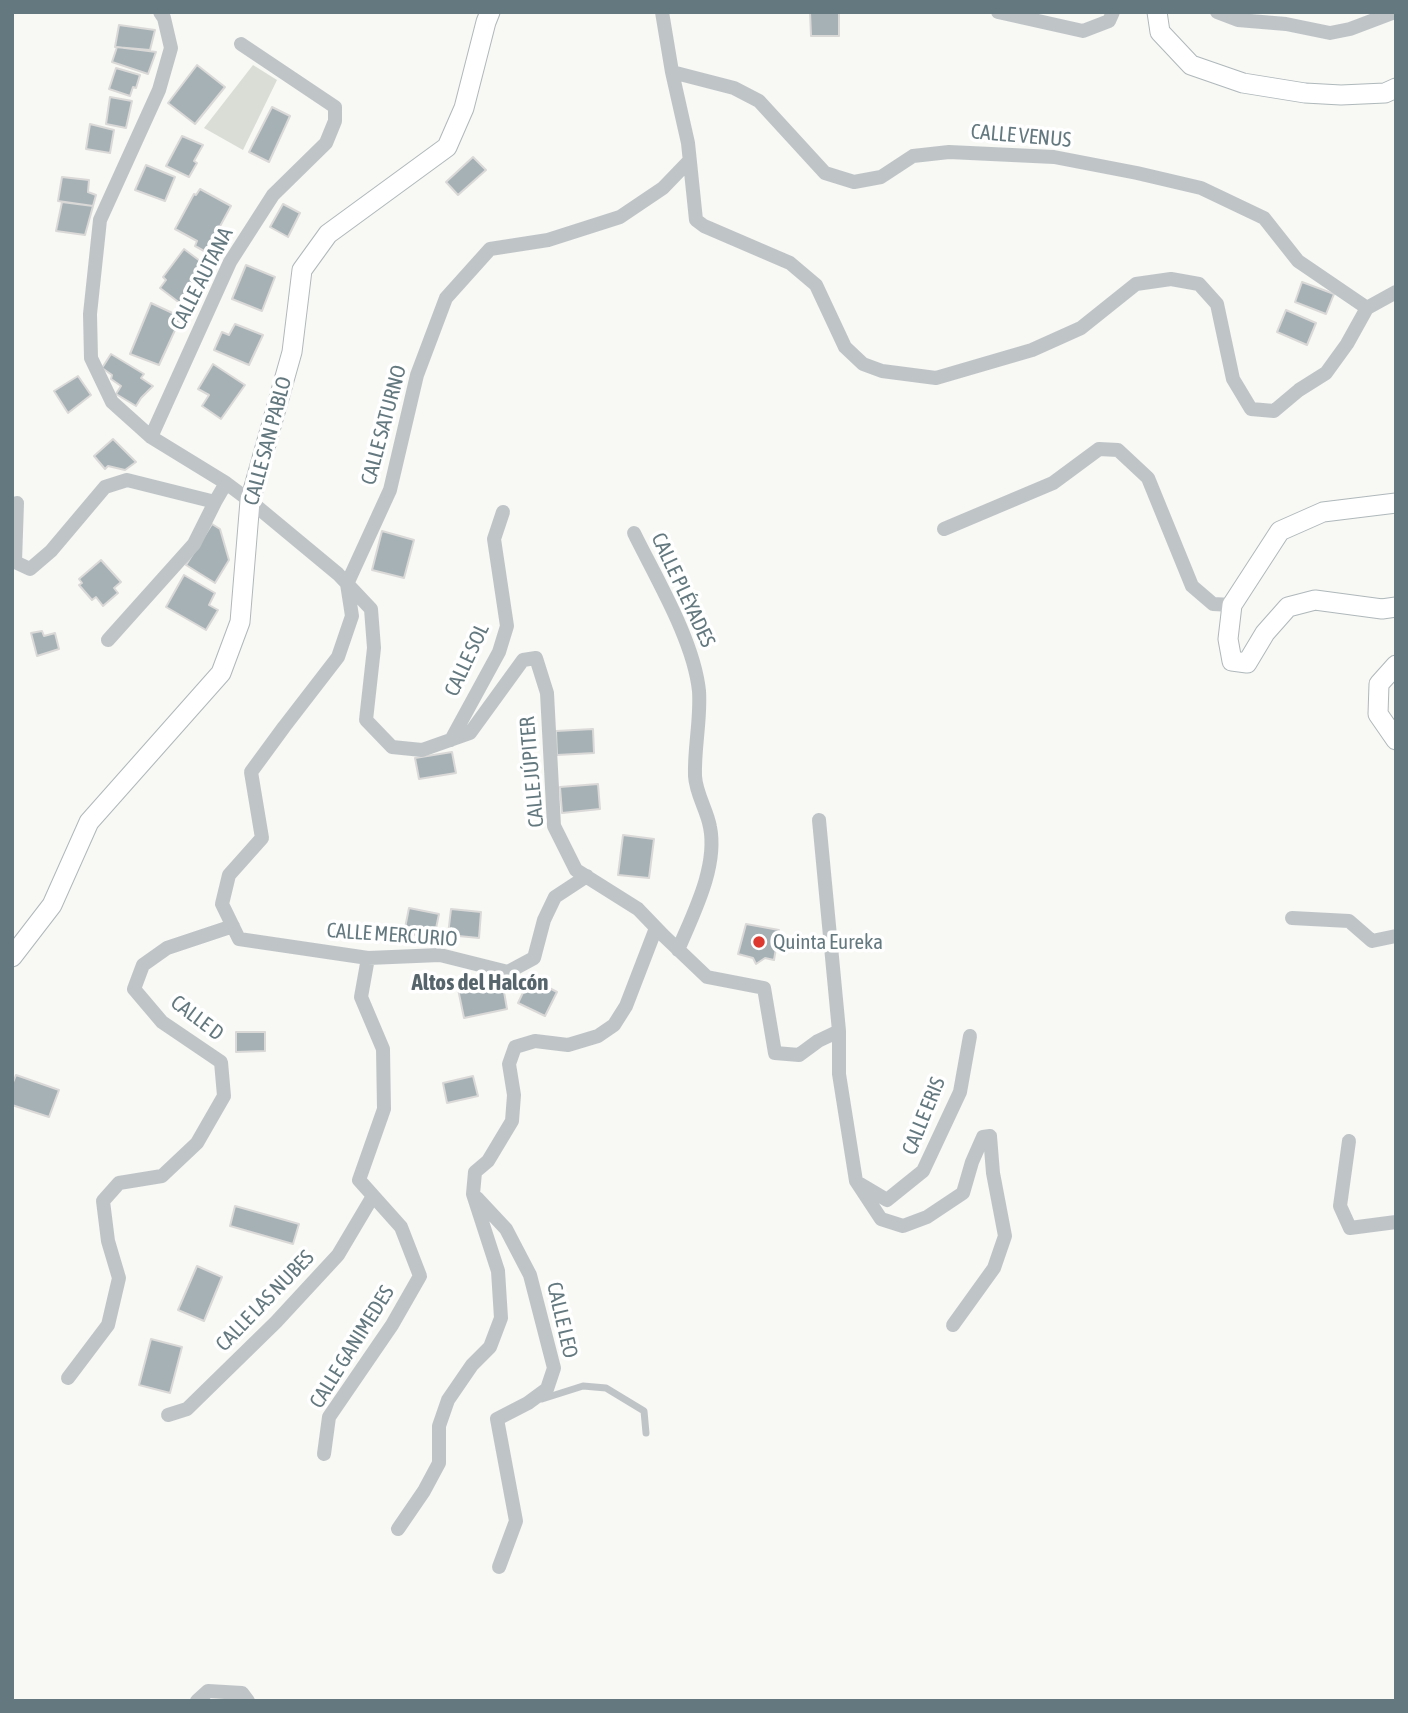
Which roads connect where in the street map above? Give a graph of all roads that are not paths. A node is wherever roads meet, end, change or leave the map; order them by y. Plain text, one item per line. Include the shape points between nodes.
1 (160, 12) edge
2 (662, 12) edge
3 (998, 12) edge
4 (1113, 12) edge
5 (1157, 12) edge
6 (1217, 12) edge
7 (1395, 12) edge
8 (487, 16) edge
9 (242, 44) dead end
10 (672, 72) junction
11 (1396, 88) edge
12 (689, 161) junction
13 (1396, 292) edge
14 (1367, 308) junction
15 (151, 437) junction
16 (226, 483) junction
17 (250, 501) junction
18 (215, 502) junction
19 (17, 503) dead end
20 (1396, 503) edge
21 (503, 512) dead end
22 (944, 528) dead end
23 (634, 533) dead end
24 (347, 584) junction
25 (1232, 606) junction
26 (1396, 607) edge
27 (108, 640) dead end
28 (1396, 665) edge
29 (451, 740) junction
30 (1396, 740) edge
31 (820, 820) dead end
32 (587, 877) junction
33 (1292, 918) dead end
34 (233, 926) junction
35 (656, 928) junction
36 (1396, 936) edge
37 (678, 950) junction
38 (12, 957) edge
39 (368, 958) junction
40 (839, 1031) junction
41 (970, 1036) dead end
42 (1349, 1141) dead end
43 (856, 1181) junction
44 (473, 1194) junction
45 (373, 1196) junction
46 (1396, 1222) edge
47 (953, 1325) dead end
48 (68, 1378) dead end
49 (528, 1403) junction
50 (168, 1415) dead end
51 (646, 1433) dead end
52 (324, 1454) dead end
53 (398, 1529) dead end
54 (499, 1567) dead end
55 (197, 1701) edge
56 (248, 1701) edge

1 - 15 street, CALLE JÚPITER via 171,48 159,90 100,220 90,314 91,358 112,402
2 - 10 street
3 - 4 street via 1083,32 1109,21
5 - 11 street via 1160,32 1191,65 1243,83 1341,95 1385,93
6 - 7 street via 1238,20 1330,33
8 - 17 street, CALLE SAN PABLO via 464,108 447,147 328,234 302,270 292,352
9 - 15 street, CALLE AUTANA via 335,107 335,121 326,143 273,195 230,262
10 - 12 street
10 - 14 street, CALLE VENUS via 734,88 759,101 825,173 854,182 881,177 913,156 949,152 1054,157 1201,188 1264,218 1298,261
12 - 14 street via 696,220 790,264 816,285 845,346 863,365 882,371 936,378 1032,350 1081,328 1136,284 1171,279 1199,284 1217,304 1233,379 1251,409 1274,411 1326,373
12 - 24 street, CALLE SATURNO via 663,188 620,217 548,240 490,249 446,298 417,375 390,491
13 - 14 street
15 - 16 street, CALLE JÚPITER
16 - 17 street, CALLE JÚPITER
16 - 18 street
17 - 24 street, CALLE JÚPITER
17 - 38 street, CALLE SAN PABLO via 240,622 221,673 89,822 52,905
18 - 19 street via 127,480 105,487 30,569 16,562
18 - 27 street via 194,544
20 - 25 street via 1323,512 1280,531
21 - 29 street, CALLE SOL via 494,539 507,626 499,652
22 - 25 street via 1053,483 1099,449 1118,450 1148,478 1192,586 1213,604
23 - 37 street, CALLE PLÉYADES via 678,623 699,692 695,779 711,829 711,854 704,888
24 - 29 street, CALLE JÚPITER via 370,610 374,648 366,720 392,747 422,750
24 - 34 street via 352,616 338,657 251,772 262,838 229,875 222,904
25 - 26 street via 1228,639 1232,661 1247,663 1288,607 1315,600
28 - 30 street via 1379,684 1378,714
29 - 32 street, CALLE JÚPITER via 470,733 523,660 536,658 547,693 554,826 576,870
31 - 40 street
32 - 35 street, CALLE JÚPITER via 638,909
32 - 39 street, CALLE MERCURIO via 555,897 534,958 508,972 440,955
33 - 36 street via 1349,921 1372,941
34 - 39 street, CALLE MERCURIO via 239,939
34 - 48 street, CALLE D via 166,948 143,965 134,989 162,1023 220,1062 224,1096 197,1143 162,1177 119,1183 103,1201 119,1278 108,1325
35 - 37 street, CALLE JÚPITER
35 - 44 street via 614,1025 598,1036 568,1045 535,1041 515,1047 509,1064 512,1121 488,1161 475,1172
37 - 40 street, CALLE JÚPITER via 707,977 764,988 775,1053 799,1055
39 - 45 street, CALLE GANIMEDES via 361,997 383,1049 384,1109 359,1180
40 - 43 street via 839,1074
41 - 43 street, CALLE ERIS via 960,1092 923,1171 887,1200
42 - 46 street via 1340,1206 1350,1228
43 - 47 street via 881,1220 903,1226 927,1217 963,1193 983,1137 990,1136 1005,1236 994,1268
44 - 49 street, CALLE LEO via 506,1229 530,1275 554,1368 547,1389
44 - 53 street via 498,1270 502,1318 490,1347 447,1400 439,1426 439,1462
45 - 50 street, CALLE LAS NUBES via 338,1255 276,1322 187,1409
45 - 52 street, CALLE GANIMEDES via 401,1227 420,1276 329,1417
49 - 51 lane via 583,1386 606,1388 644,1410
49 - 54 street, CALLE LEO via 497,1419 516,1521
55 - 56 street via 208,1691 242,1693

